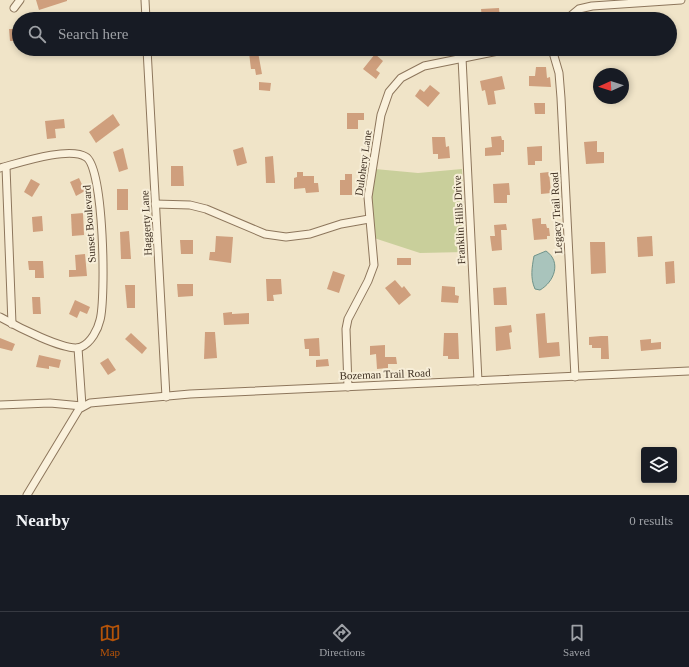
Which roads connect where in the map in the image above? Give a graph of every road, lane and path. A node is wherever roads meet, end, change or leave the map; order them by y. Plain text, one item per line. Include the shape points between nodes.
1 (20, 0) edge
2 (145, 0) edge
3 (681, 0) edge
4 (14, 8) dead end
5 (146, 12) edge
6 (575, 12) edge
7 (147, 56) edge
8 (472, 56) edge
9 (554, 56) edge
10 (462, 58) junction
11 (3, 167) edge
12 (155, 204) junction
13 (369, 219) junction
14 (0, 317) edge
15 (12, 324) junction
16 (78, 348) junction
17 (689, 371) edge
18 (575, 377) junction
19 (478, 381) junction
20 (348, 387) junction
21 (166, 397) junction
22 (0, 405) edge
23 (82, 406) junction
24 (27, 495) edge

1 - 4 street
2 - 5 street
3 - 6 street via 592,6 579,8
7 - 12 street, Haggerty Lane
8 - 10 street, Dulohery Lane
9 - 18 street, Legacy Trail Road via 559,73 561,98
10 - 13 street, Dulohery Lane via 415,70 401,78 389,92 381,115 370,179
10 - 19 street, Franklin Hills Drive
11 - 15 street
11 - 16 street, Sunset Boulevard via 68,153 86,157 95,170 100,195 103,307 93,335 86,344
12 - 13 street via 190,204 266,234 286,237 310,234 341,224
12 - 21 street, Haggerty Lane
13 - 20 street, Dulohery Lane via 374,265 348,319 345,340
14 - 15 street
15 - 16 street via 42,338
16 - 23 street
17 - 18 street, Bozeman Trail Road
18 - 19 street, Bozeman Trail Road
19 - 20 street, Bozeman Trail Road
20 - 21 street, Bozeman Trail Road
21 - 23 street, Bozeman Trail Road via 90,403
22 - 23 street, Bozeman Trail Road via 64,403
23 - 24 street

